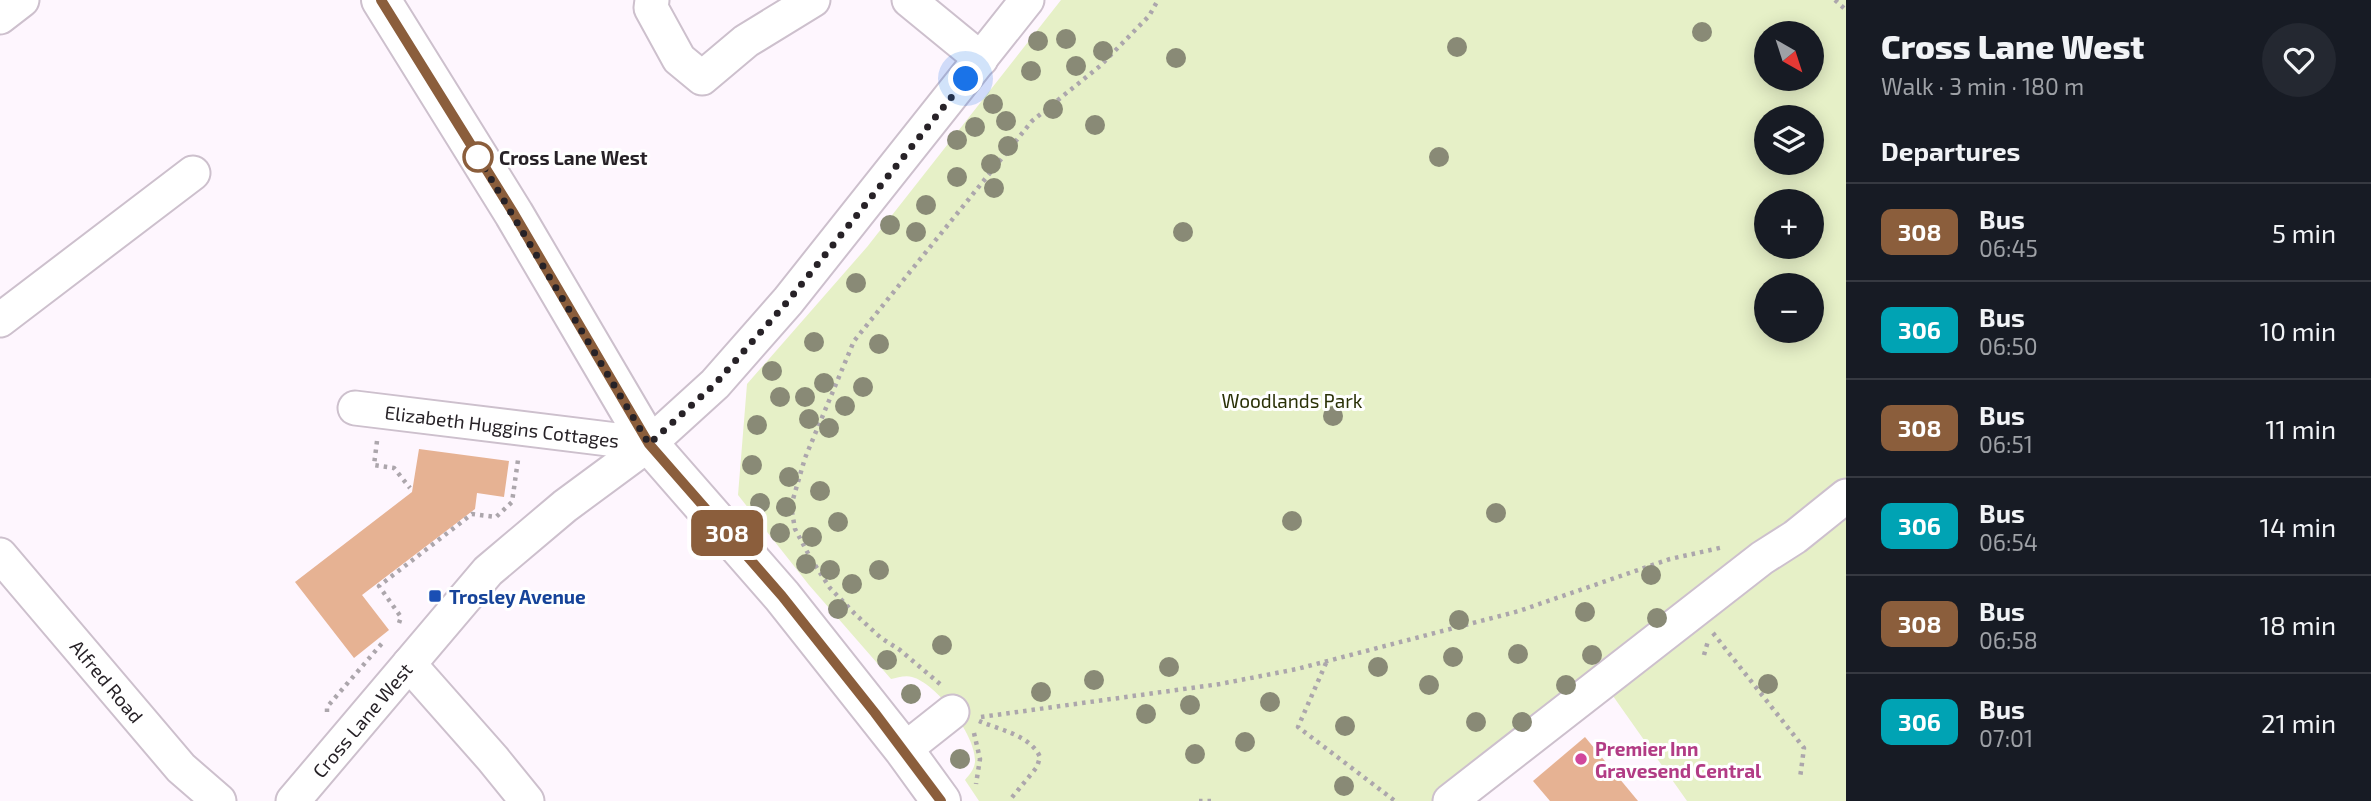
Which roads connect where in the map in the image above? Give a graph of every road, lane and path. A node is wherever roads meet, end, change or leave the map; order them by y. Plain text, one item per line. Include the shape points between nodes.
1 (22, 0) edge
2 (381, 0) edge
3 (652, 0) edge
4 (813, 0) edge
5 (909, 0) edge
6 (1027, 0) edge
7 (1158, 0) edge
8 (1835, 0) edge
9 (1846, 10) edge
10 (0, 17) edge
11 (981, 60) junction
12 (193, 173) dead end
13 (0, 320) edge
14 (355, 408) dead end
15 (378, 437) dead end
16 (649, 444) junction
17 (513, 456) dead end
18 (410, 488) dead end
19 (1846, 496) edge
20 (1730, 546) dead end
21 (0, 555) edge
22 (1695, 611) junction
23 (396, 626) dead end
24 (392, 631) dead end
25 (1327, 663) junction
26 (409, 664) junction
27 (956, 706) junction
28 (332, 717) dead end
29 (904, 750) junction
30 (1800, 778) dead end
31 (976, 784) dead end
32 (219, 801) edge
33 (293, 801) edge
34 (527, 801) edge
35 (941, 801) edge
36 (1009, 801) edge
37 (1199, 801) edge
38 (1213, 801) edge
39 (1395, 801) edge
40 (1450, 801) edge

1 - 10 street
2 - 16 main road
3 - 4 street via 651,8 679,58 702,78 746,41
5 - 11 street
6 - 11 street, Cross Lane West
7 - 27 path via 1149,16 1100,66 1032,121 854,341 805,458 791,506 794,529 830,588
8 - 9 path
11 - 16 street, Cross Lane West via 788,301 715,384
12 - 13 street
14 - 16 street, Elizabeth Huggins Cottages
15 - 18 path via 374,465 394,468
16 - 26 street, Cross Lane West via 488,571
16 - 29 main road via 782,596
17 - 23 path via 519,462 512,502 496,517 472,514 379,586 402,619
19 - 22 street via 1786,550 1762,558
20 - 25 path via 1671,559 1519,611
21 - 32 street, Alfred Road via 181,768
22 - 30 path via 1804,748
22 - 40 street
24 - 28 path via 327,707
25 - 27 path via 1220,684
25 - 39 path via 1298,727
26 - 33 street, Cross Lane West
26 - 34 street
27 - 29 street
27 - 31 path via 980,759
27 - 36 path via 1035,747 1040,757 1037,766
29 - 35 main road
37 - 38 path

